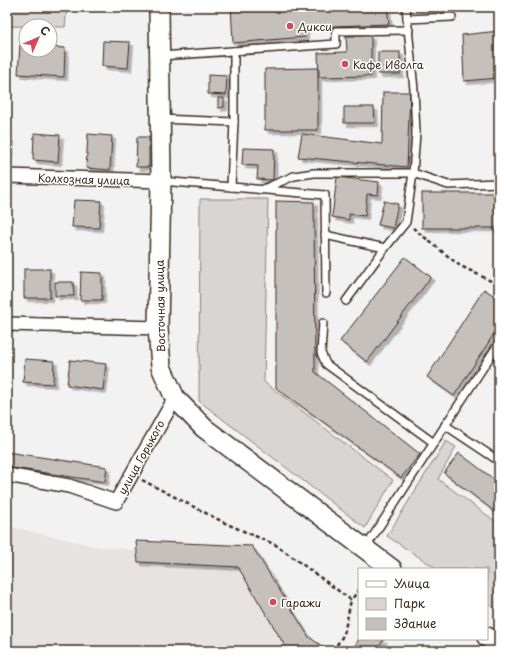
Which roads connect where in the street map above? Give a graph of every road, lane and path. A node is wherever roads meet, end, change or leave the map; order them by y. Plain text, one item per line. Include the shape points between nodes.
1 (159, 7) edge
2 (406, 7) edge
3 (452, 17) dead end
4 (407, 19) junction
5 (409, 30) junction
6 (234, 51) junction
7 (160, 56) junction
8 (160, 119) junction
9 (234, 122) junction
10 (413, 173) junction
11 (7, 176) edge
12 (161, 181) junction
13 (499, 183) edge
14 (231, 187) junction
15 (261, 190) junction
16 (406, 222) junction
17 (325, 235) junction
18 (385, 248) junction
19 (499, 285) edge
20 (326, 292) dead end
21 (346, 301) dead end
22 (323, 323) dead end
23 (7, 324) edge
24 (158, 328) junction
25 (499, 343) edge
26 (174, 398) junction
27 (445, 426) junction
28 (434, 443) junction
29 (499, 461) edge
30 (131, 475) junction
31 (7, 476) edge
32 (365, 549) junction
33 (391, 568) edge
34 (358, 591) edge
35 (351, 600) junction
36 (488, 638) edge
37 (499, 646) edge
38 (333, 651) edge

1 - 7 main road, Восточная улица
2 - 4 lane
3 - 4 lane
4 - 5 lane
5 - 6 lane via 336,31 336,44
5 - 10 lane via 416,133
6 - 7 lane
6 - 9 lane
7 - 8 main road, Восточная улица
8 - 9 lane
8 - 12 main road, Восточная улица
9 - 14 lane
10 - 13 lane via 448,185
10 - 15 lane via 314,173 294,176
10 - 16 lane
11 - 12 street, Колхозная улица
12 - 14 lane
12 - 24 main road, Восточная улица
14 - 15 lane
15 - 17 lane via 325,196
16 - 18 lane
16 - 19 path via 459,266
17 - 18 lane
17 - 20 lane
18 - 21 lane
22 - 28 lane via 321,353 326,364
23 - 24 street
24 - 26 main road, Восточная улица via 161,367
25 - 27 lane
26 - 30 street, улица Горького
26 - 32 main road, Восточная улица via 204,428
27 - 28 lane
27 - 29 lane
28 - 32 lane
30 - 31 street, улица Горького via 116,502 69,486
30 - 35 path via 227,524 276,544
32 - 33 main road, Восточная улица
34 - 35 path
35 - 38 path via 344,634
36 - 37 main road

